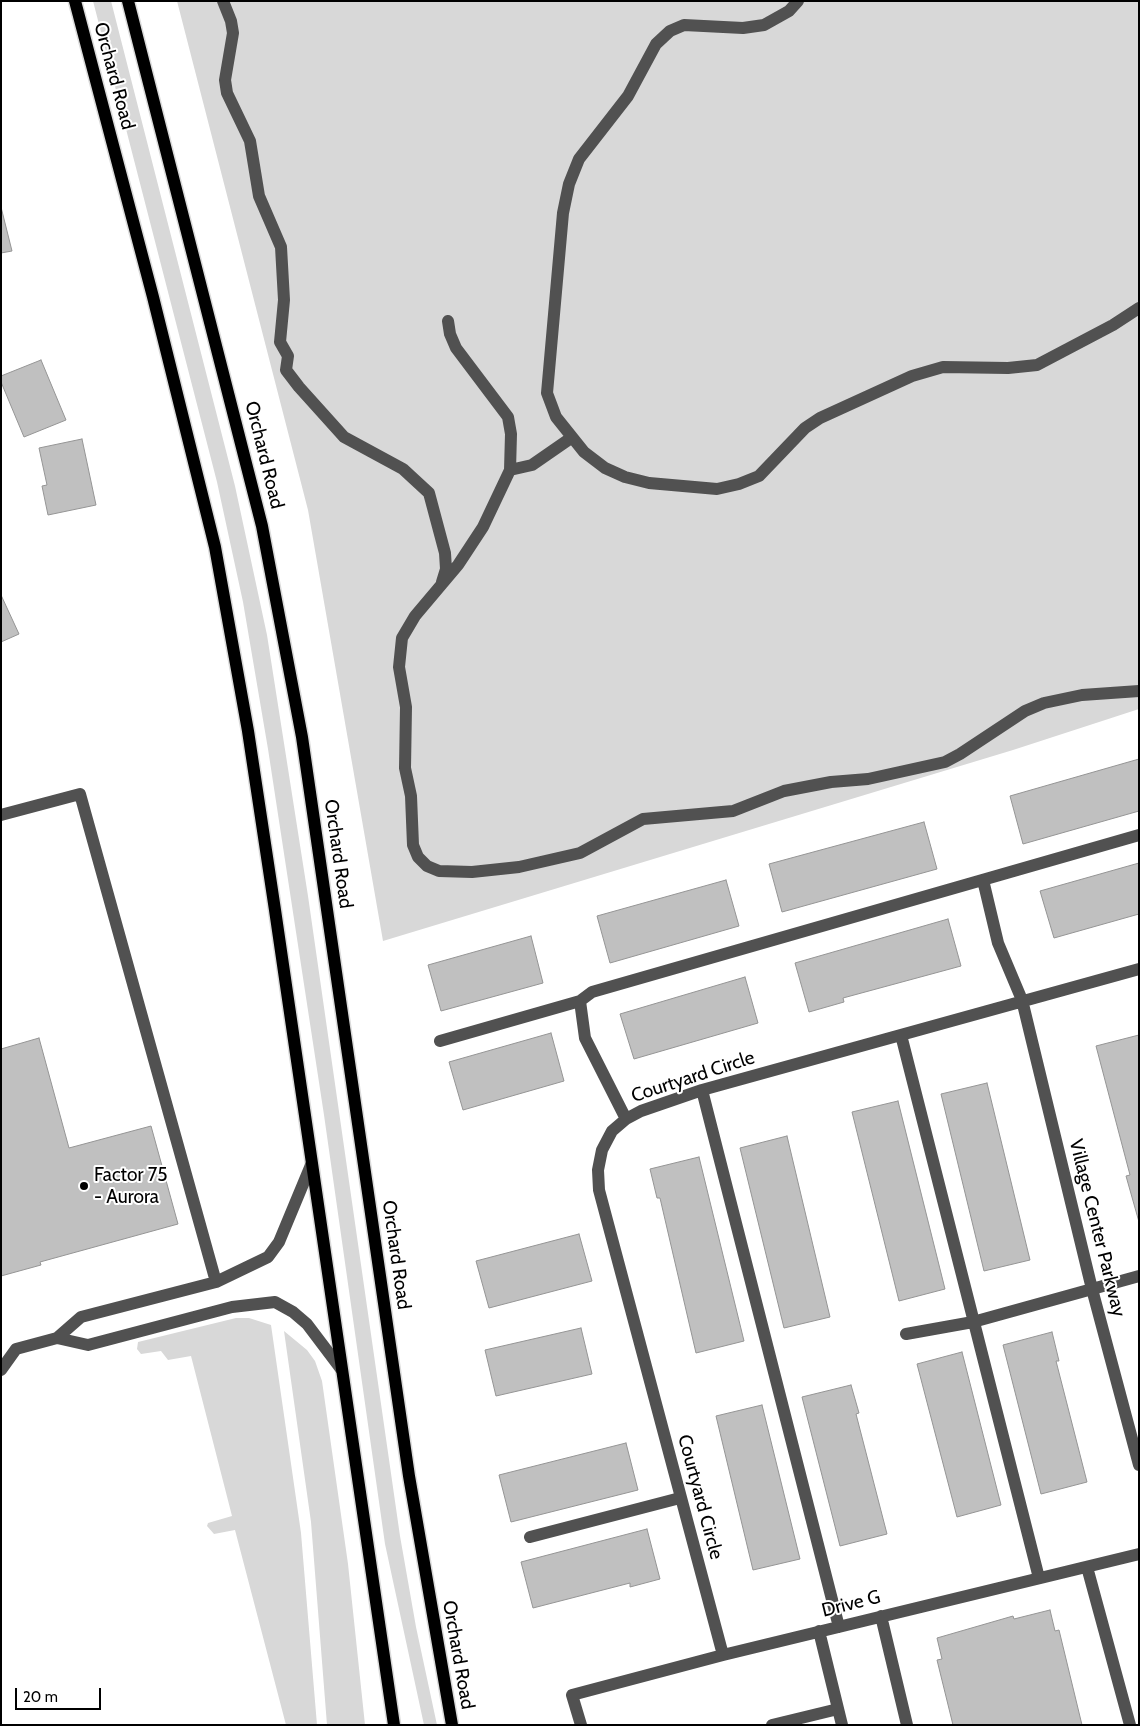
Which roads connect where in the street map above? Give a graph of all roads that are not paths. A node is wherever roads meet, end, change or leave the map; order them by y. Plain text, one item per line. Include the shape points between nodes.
1 (75, 1) edge
2 (128, 1) edge
3 (223, 1) edge
4 (798, 1) edge
5 (1139, 308) edge
6 (448, 321) dead end
7 (571, 438) junction
8 (510, 470) junction
9 (441, 587) junction
10 (1139, 691) edge
11 (1, 815) edge
12 (1139, 835) edge
13 (983, 880) junction
14 (1139, 969) edge
15 (1022, 1000) junction
16 (580, 1001) junction
17 (901, 1035) junction
18 (440, 1041) dead end
19 (702, 1090) junction
20 (626, 1119) junction
21 (312, 1165) junction
22 (1139, 1276) edge
23 (216, 1282) junction
24 (1092, 1289) junction
25 (974, 1322) junction
26 (906, 1334) dead end
27 (57, 1338) junction
28 (341, 1368) junction
29 (1, 1370) edge
30 (1139, 1465) edge
31 (680, 1498) junction
32 (530, 1537) dead end
33 (1139, 1554) edge
34 (1087, 1567) junction
35 (1039, 1578) junction
36 (882, 1616) junction
37 (839, 1627) junction
38 (820, 1631) junction
39 (723, 1655) junction
40 (838, 1709) junction
41 (394, 1725) edge
42 (452, 1725) edge
43 (581, 1725) edge
44 (772, 1725) edge
45 (842, 1725) edge
46 (907, 1725) edge
47 (1130, 1725) edge

1 - 21 main road, Orchard Road via 215,547 249,740
2 - 42 main road, Orchard Road via 264,535 302,737 407,1466
3 - 9 street via 233,33 225,80 250,141 259,196 281,247 284,300 280,342 288,356 286,370 344,436 403,469 429,493 444,553 446,570
4 - 7 street via 789,11 764,25 743,28 684,25 670,31 656,44 628,96 580,159 569,184 562,213 547,393 556,418
5 - 7 street via 1037,365 943,367 912,376 820,418 805,428 759,476 739,484 717,489 684,488 625,477 605,468
6 - 8 street via 456,348 508,417
7 - 8 street via 532,465
8 - 9 street via 483,528
9 - 10 street via 415,616 402,638 399,668 406,707 404,768 411,796 413,845 423,861 438,871 501,870 564,858 580,853 643,819 733,811 784,791 868,779 945,762 1025,711 1044,703 1082,695
11 - 23 street via 80,794
12 - 13 street
13 - 15 street, Village Center Parkway via 998,943
13 - 16 street via 592,992
14 - 15 street, Courtyard Circle
15 - 17 street, Courtyard Circle
15 - 24 street, Village Center Parkway
16 - 18 street
16 - 20 street via 585,1038
17 - 19 street, Courtyard Circle
17 - 25 street
19 - 20 street, Courtyard Circle
19 - 37 street
20 - 31 street, Courtyard Circle via 612,1131 602,1150 599,1190
21 - 23 street via 279,1242 268,1257
21 - 28 main road, Orchard Road
22 - 24 street
23 - 27 street via 81,1317
24 - 25 street
24 - 30 street, Village Center Parkway
25 - 26 street
25 - 35 street
27 - 28 street via 88,1345 232,1307 275,1302 294,1312 307,1324
27 - 29 street via 16,1349
28 - 41 main road, Orchard Road
31 - 32 street
31 - 39 street, Courtyard Circle
33 - 34 street, Drive G
34 - 35 street, Drive G
34 - 47 street
35 - 36 street, Drive G
36 - 37 street, Drive G
36 - 46 street
37 - 38 street, Drive G
38 - 39 street, Drive G
38 - 40 street
39 - 43 street, Drive G via 572,1695
40 - 44 street
40 - 45 street

